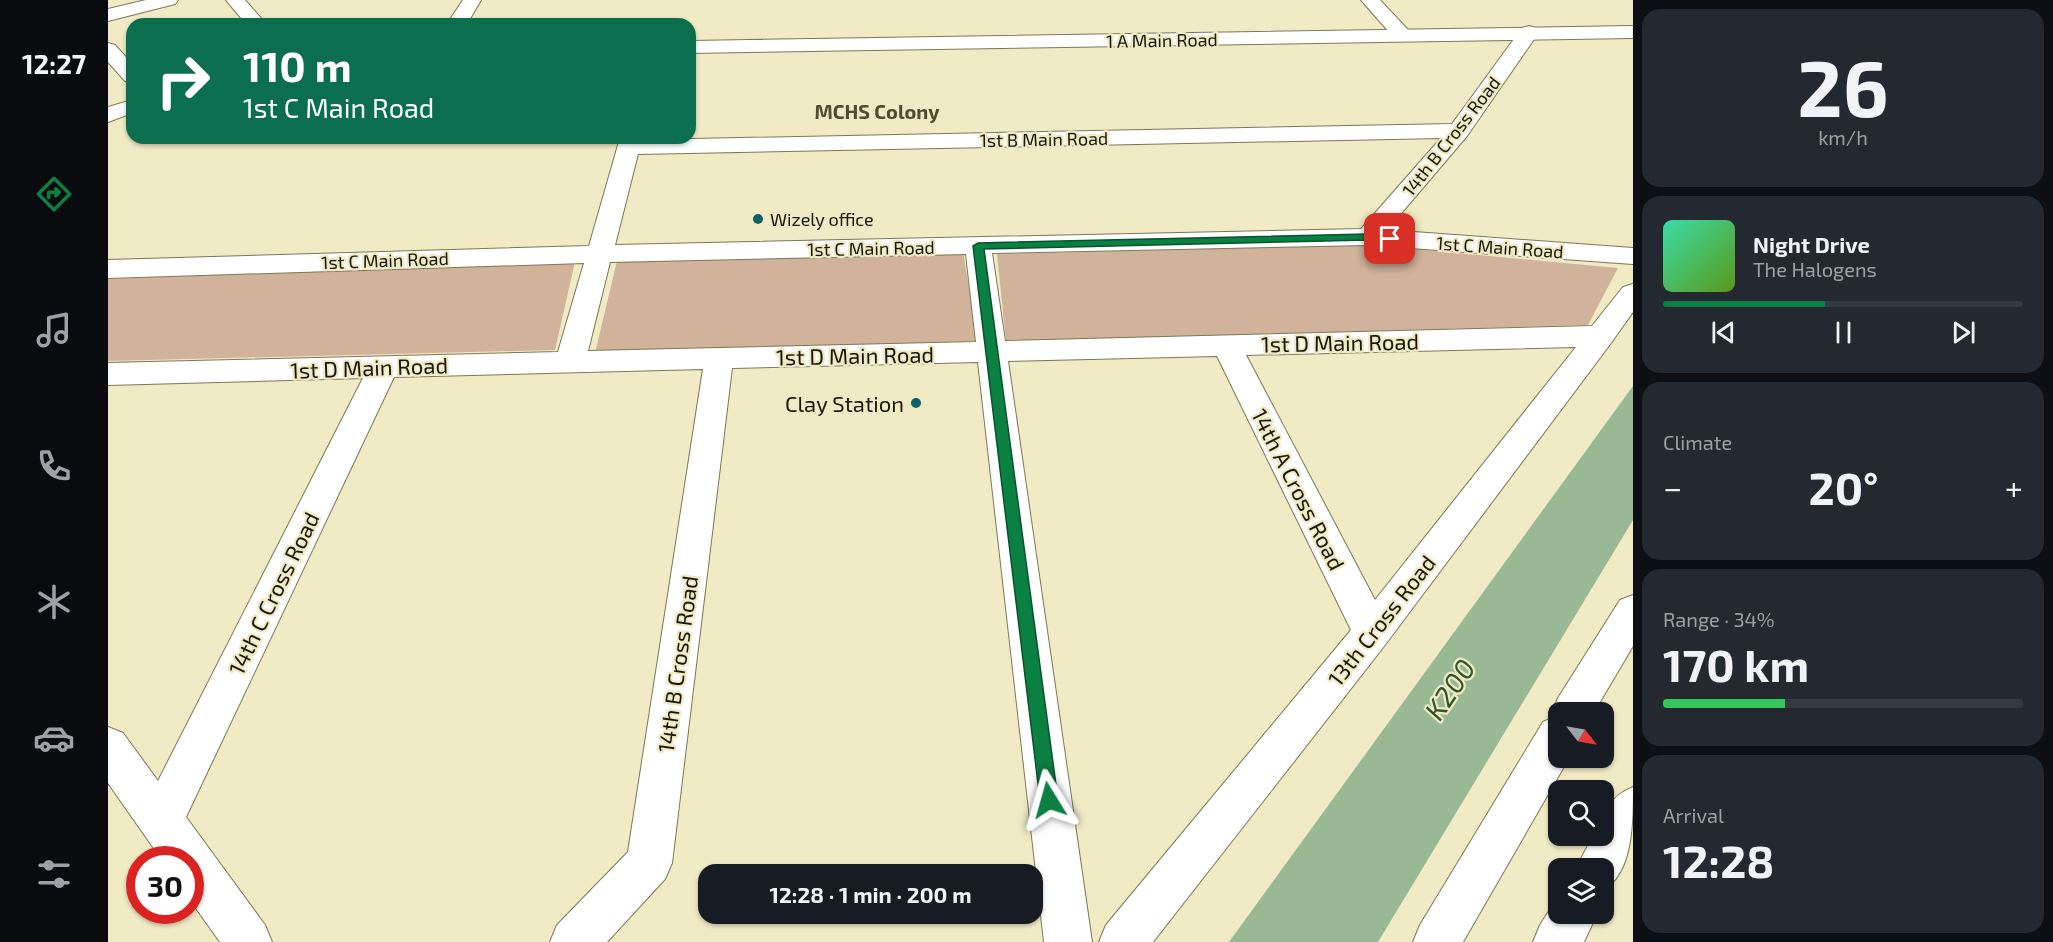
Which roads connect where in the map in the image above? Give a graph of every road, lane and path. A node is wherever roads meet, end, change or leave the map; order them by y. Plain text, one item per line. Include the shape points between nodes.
1 (169, 0) edge
2 (234, 0) edge
3 (472, 0) edge
4 (1370, 0) edge
5 (108, 15) edge
6 (250, 18) edge
7 (461, 18) edge
8 (1529, 32) junction
9 (1633, 32) edge
10 (1404, 37) junction
11 (696, 47) edge
12 (108, 49) edge
13 (126, 70) edge
14 (126, 108) edge
15 (108, 115) edge
16 (1459, 131) junction
17 (696, 142) edge
18 (630, 144) edge
19 (1368, 237) junction
20 (978, 246) junction
21 (598, 254) junction
22 (1633, 256) edge
23 (108, 269) edge
24 (1633, 293) edge
25 (1601, 336) junction
26 (1226, 345) junction
27 (991, 351) junction
28 (719, 358) junction
29 (570, 362) junction
30 (384, 367) junction
31 (108, 374) edge
32 (1633, 612) edge
33 (1372, 633) junction
34 (1578, 702) edge
35 (108, 748) edge
36 (1548, 753) edge
37 (1633, 809) edge
38 (162, 819) junction
39 (180, 846) edge
40 (1605, 858) edge
41 (204, 880) edge
42 (1568, 924) edge
43 (248, 942) edge
44 (574, 942) edge
45 (1068, 942) edge
46 (1123, 942) edge
47 (1437, 942) edge
48 (1557, 942) edge

1 - 5 street
2 - 6 street
3 - 7 street
4 - 10 street
8 - 9 street, 1 A Main Road
8 - 10 street, 1 A Main Road
8 - 16 street, 14th B Cross Road
10 - 11 street, 1 A Main Road
12 - 13 street
14 - 15 street
16 - 17 street, 1st B Main Road
16 - 19 street, 14th B Cross Road
18 - 21 street
19 - 20 street, 1st C Main Road
19 - 22 street, 1st C Main Road
20 - 21 street, 1st C Main Road
20 - 27 street
21 - 23 street, 1st C Main Road
21 - 29 street
24 - 25 street, 13th Cross Road
25 - 26 street, 1st D Main Road
25 - 33 street, 13th Cross Road
26 - 27 street, 1st D Main Road
26 - 33 street, 14th A Cross Road
27 - 28 street, 1st D Main Road
27 - 45 street
28 - 29 street, 1st D Main Road
28 - 44 street, 14th B Cross Road via 649,863
29 - 30 street, 1st D Main Road
30 - 31 street, 1st D Main Road
30 - 38 street, 14th C Cross Road
32 - 34 street
33 - 46 street, 13th Cross Road
35 - 38 street
36 - 47 street
37 - 40 street
38 - 39 street
41 - 43 street
42 - 48 street

